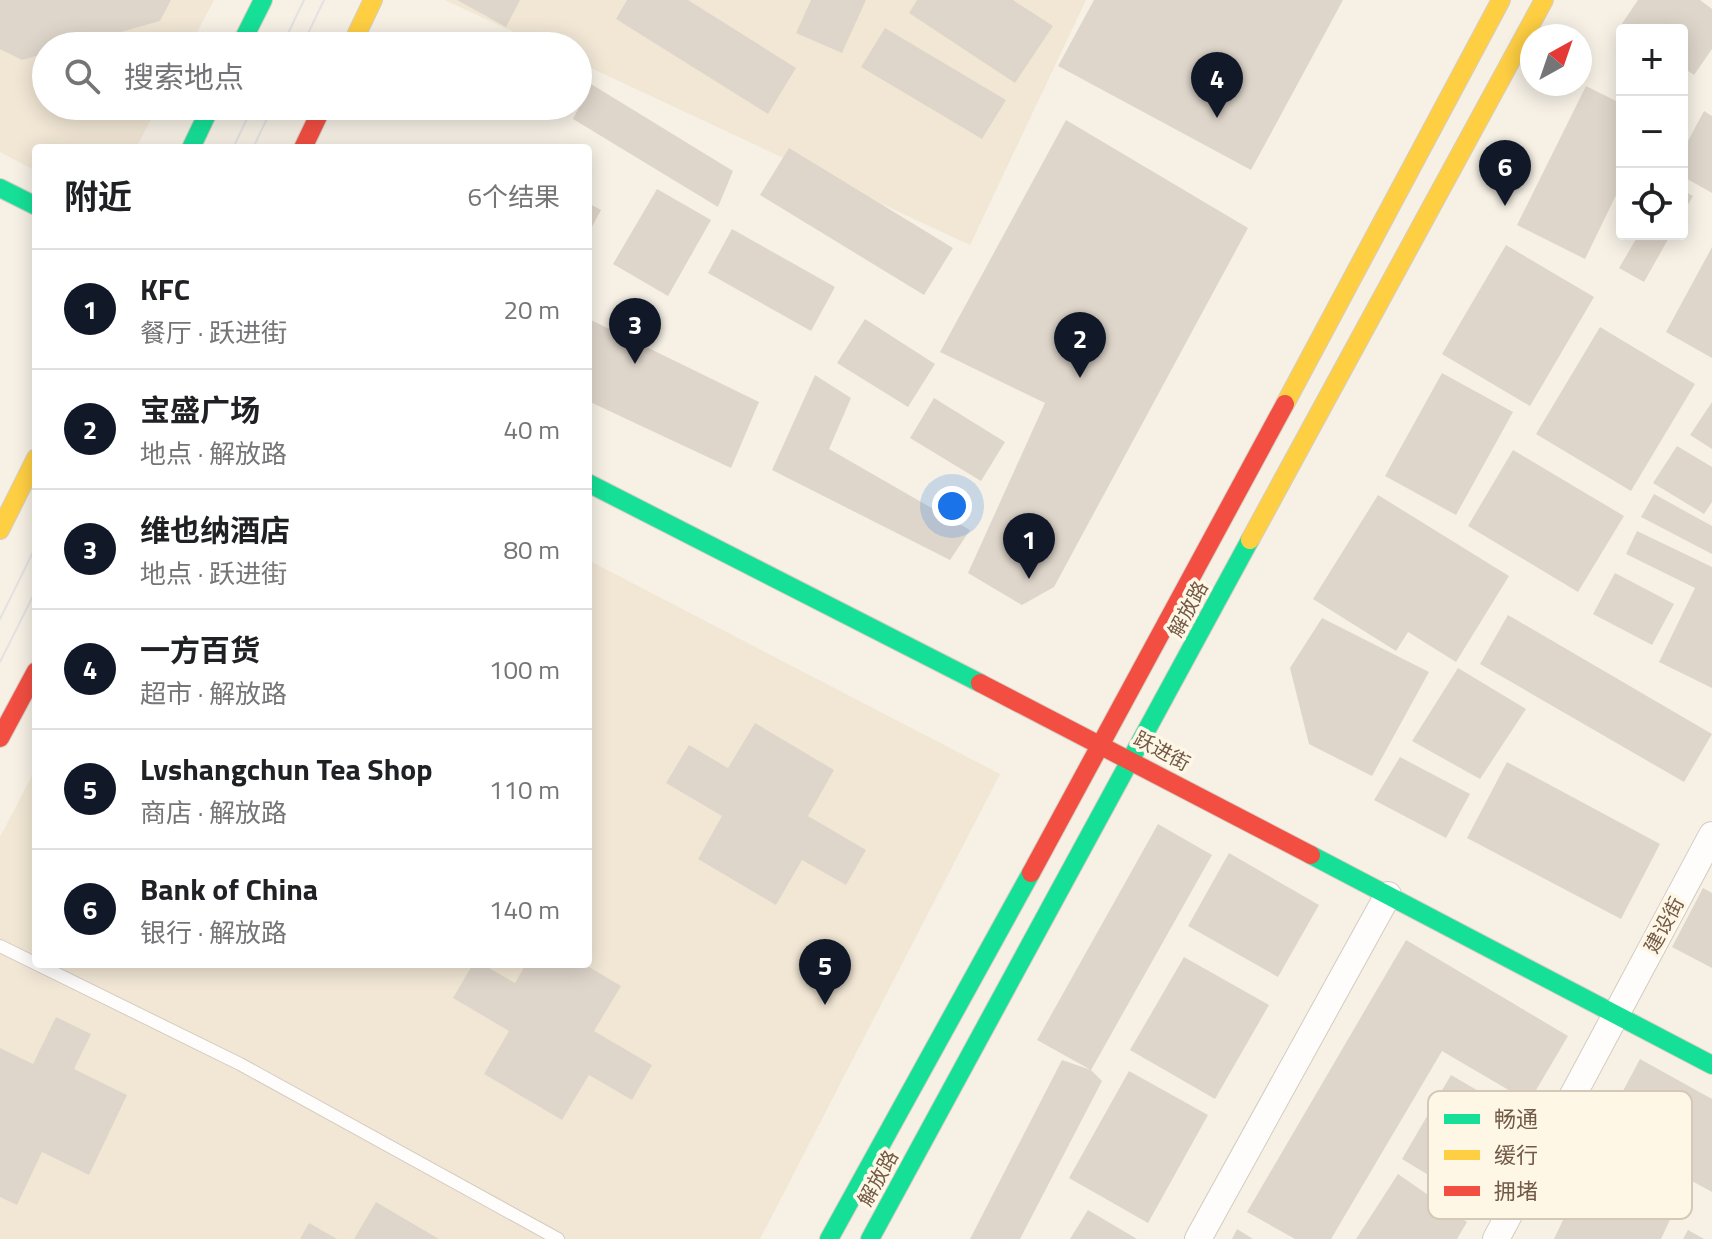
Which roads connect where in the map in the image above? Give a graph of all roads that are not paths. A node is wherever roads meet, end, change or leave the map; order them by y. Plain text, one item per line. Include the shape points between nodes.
1 (263, 0) edge
2 (373, 0) edge
3 (1501, 0) edge
4 (1544, 0) edge
5 (247, 32) edge
6 (358, 32) edge
7 (204, 120) edge
8 (316, 120) edge
9 (193, 144) edge
10 (305, 144) edge
11 (0, 188) edge
12 (32, 204) edge
13 (32, 466) edge
14 (592, 485) edge
15 (0, 530) edge
16 (32, 678) edge
17 (0, 738) edge
18 (1102, 745) junction
19 (1131, 760) junction
20 (1712, 835) edge
21 (1388, 895) junction
22 (0, 946) edge
23 (32, 962) edge
24 (45, 968) edge
25 (1616, 1015) junction
26 (1712, 1065) edge
27 (1575, 1091) edge
28 (1507, 1219) edge
29 (558, 1239) edge
30 (829, 1239) edge
31 (870, 1239) edge
32 (1198, 1239) edge
33 (1496, 1239) edge

1 - 5 main road
2 - 6 main road
3 - 18 main road, 解放路
4 - 19 main road, 解放路
7 - 9 main road
8 - 10 main road
11 - 12 main road
13 - 15 main road
14 - 18 main road, 跃进街
16 - 17 main road
18 - 19 main road, 跃进街
18 - 30 main road, 解放路
19 - 21 main road, 跃进街
19 - 31 main road, 解放路
20 - 25 street, 建设街
21 - 25 main road, 跃进街
21 - 32 street
22 - 23 lane
24 - 29 lane via 240,1064
25 - 26 main road, 跃进街
25 - 27 street, 建设街
28 - 33 street, 建设街

